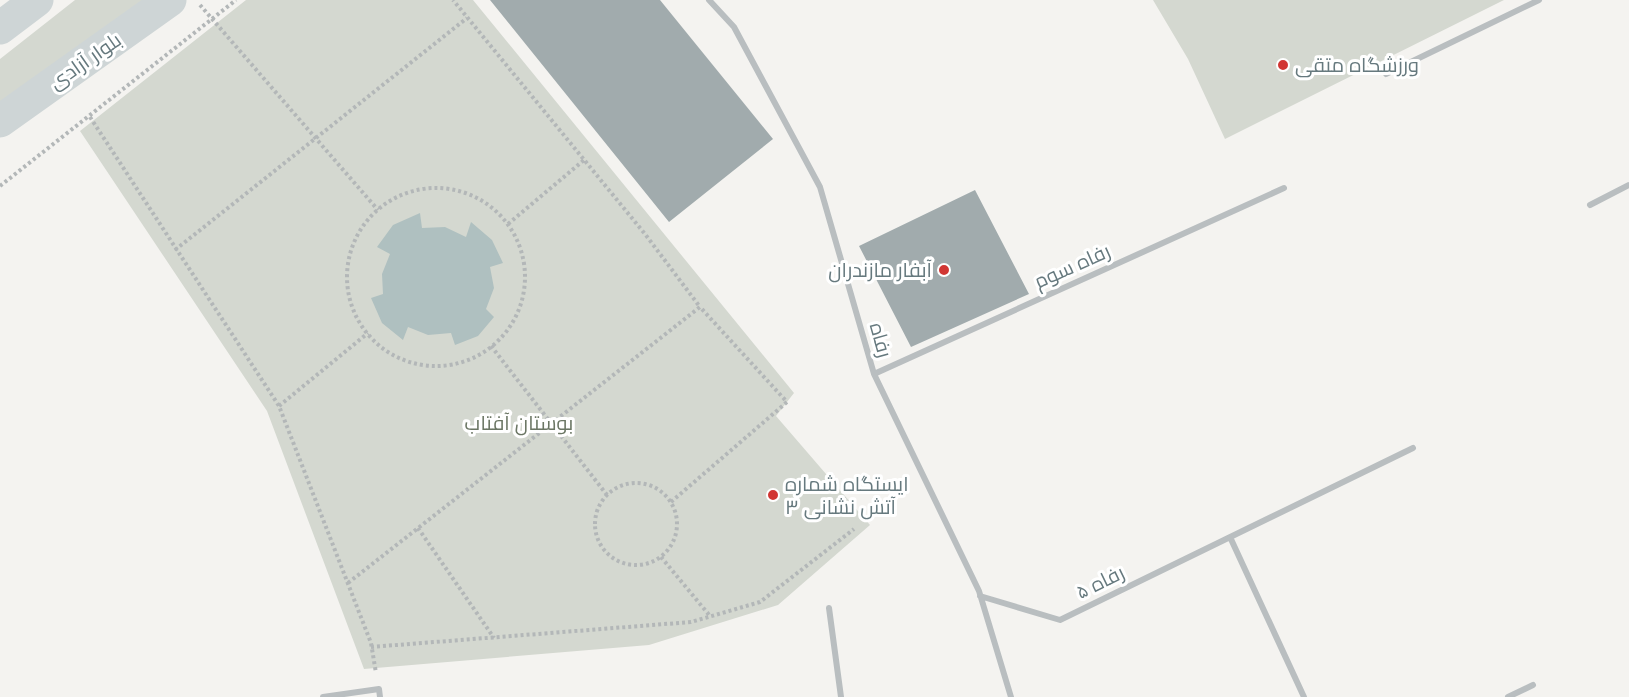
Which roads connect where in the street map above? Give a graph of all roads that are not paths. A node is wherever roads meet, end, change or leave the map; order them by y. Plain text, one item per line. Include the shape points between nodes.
1 (37, 0) edge
2 (170, 0) edge
3 (709, 0) edge
4 (1539, 0) edge
5 (0, 28) edge
6 (1386, 74) dead end
7 (0, 121) edge
8 (1629, 185) edge
9 (1284, 188) dead end
10 (1590, 205) dead end
11 (874, 374) junction
12 (1413, 448) dead end
13 (1230, 537) junction
14 (980, 596) junction
15 (829, 608) dead end
16 (1533, 685) dead end
17 (323, 697) edge
18 (380, 697) edge
19 (841, 697) edge
20 (1011, 697) edge
21 (1304, 697) edge
22 (1508, 697) edge

1 - 5 main road
2 - 7 main road, بلوار آزادی
3 - 11 street, رفاه via 734,27 820,187
4 - 6 street
8 - 10 street
9 - 11 street, رفاه سوم
11 - 14 street, رفاه
12 - 13 street, رفاه ۵
13 - 14 street, رفاه ۵ via 1060,620
13 - 21 street
14 - 20 street, رفاه
15 - 19 street
16 - 22 street
17 - 18 street via 379,689

